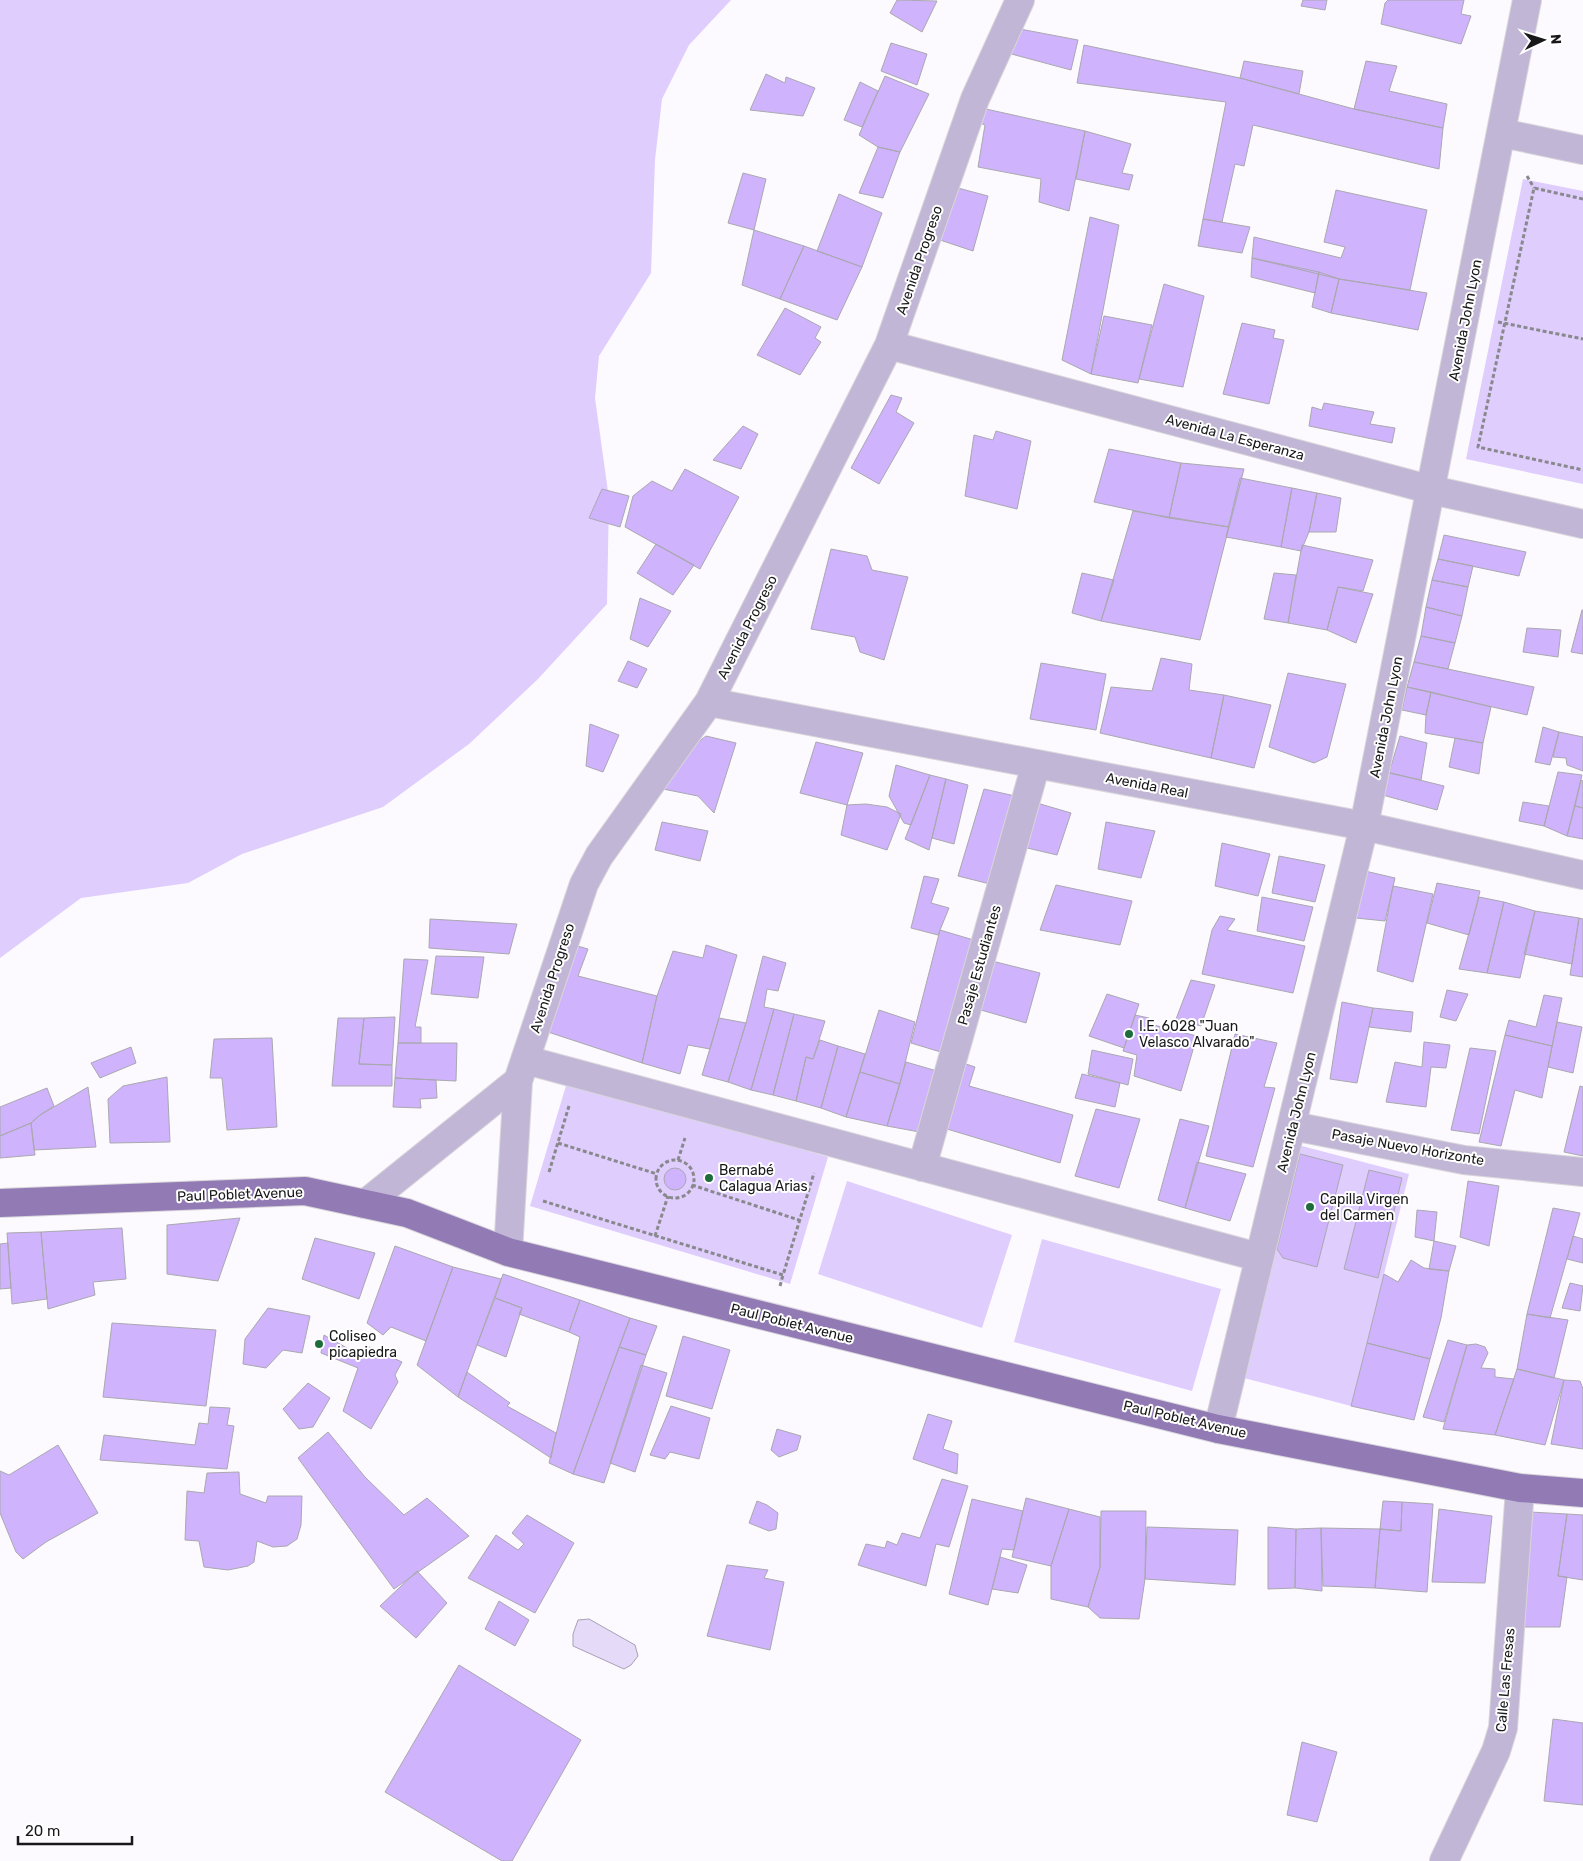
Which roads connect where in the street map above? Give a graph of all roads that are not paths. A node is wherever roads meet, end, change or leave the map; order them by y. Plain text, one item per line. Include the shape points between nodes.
1 (1020, 0) edge
2 (1527, 0) edge
3 (1502, 133) junction
4 (1583, 150) edge
5 (889, 345) junction
6 (1432, 490) junction
7 (1583, 524) edge
8 (709, 702) junction
9 (1036, 764) junction
10 (1364, 826) junction
11 (1583, 875) edge
12 (522, 1071) junction
13 (1293, 1126) junction
14 (922, 1167) junction
15 (1583, 1172) edge
16 (0, 1203) edge
17 (365, 1204) junction
18 (508, 1252) junction
19 (1258, 1258) junction
20 (1218, 1428) junction
21 (1520, 1488) junction
22 (1583, 1493) edge
23 (1444, 1861) edge

1 - 5 street, Avenida Progreso via 975,99
2 - 3 street, Avenida John Lyon
3 - 4 street
3 - 6 street, Avenida John Lyon
5 - 6 street, Avenida La Esperanza
5 - 8 street, Avenida Progreso
6 - 7 street, Avenida La Esperanza
6 - 10 street, Avenida John Lyon
8 - 9 street, Avenida Real
8 - 12 street, Avenida Progreso via 599,856 584,884
9 - 10 street, Avenida Real
9 - 14 street, Pasaje Estudiantes
10 - 11 street, Avenida Real
10 - 13 street, Avenida John Lyon
12 - 14 street
12 - 17 street
12 - 18 street, Avenida Progreso
13 - 15 street, Pasaje Nuevo Horizonte via 1464,1160
13 - 19 street, Avenida John Lyon
14 - 19 street
16 - 17 main road, Paul Poblet Avenue via 305,1191
17 - 18 main road, Paul Poblet Avenue via 407,1213
18 - 20 main road, Paul Poblet Avenue
19 - 20 street, Avenida John Lyon
20 - 21 main road, Paul Poblet Avenue
21 - 22 main road, Paul Poblet Avenue
21 - 23 street, Calle Las Fresas via 1503,1728 1496,1751

